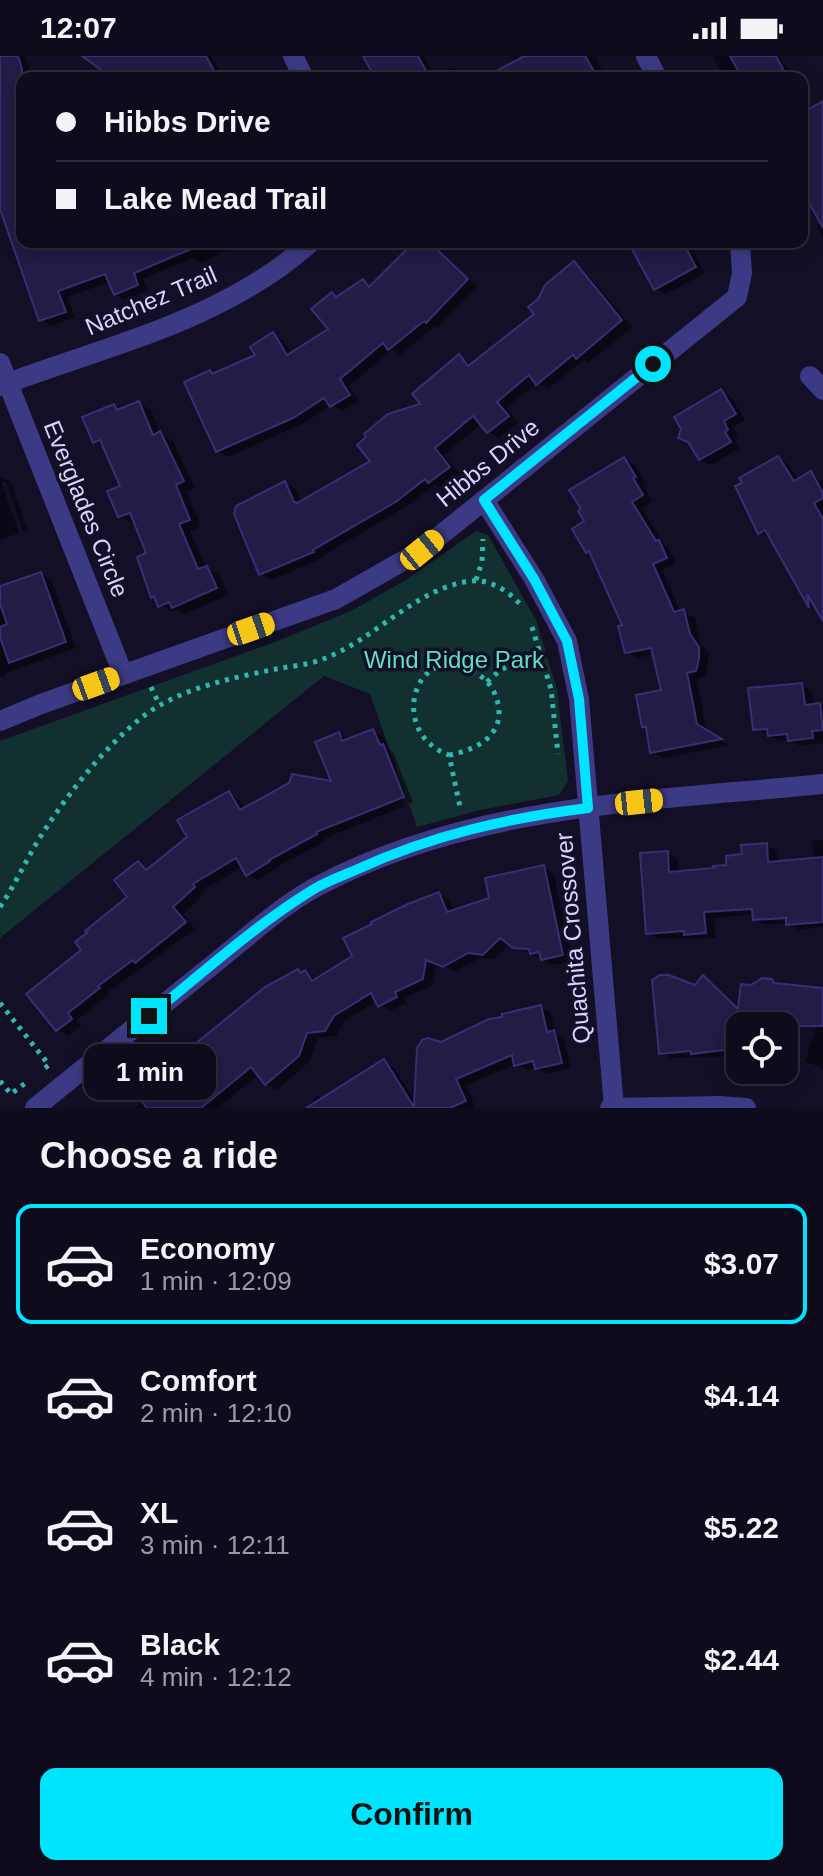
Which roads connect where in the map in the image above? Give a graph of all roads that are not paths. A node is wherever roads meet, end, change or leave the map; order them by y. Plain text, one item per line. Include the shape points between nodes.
1 (304, 248) edge
2 (740, 248) edge
3 (0, 363) edge
4 (4, 385) edge
5 (484, 500) junction
6 (123, 674) junction
7 (0, 721) edge
8 (823, 784) edge
9 (588, 808) junction
10 (35, 1108) edge
11 (612, 1108) edge
12 (746, 1108) edge

1 - 4 street, Natchez Trail via 213,306
2 - 5 street, Hibbs Drive via 737,297
3 - 4 street, Everglades Circle
4 - 6 street, Everglades Circle
5 - 6 street, Hibbs Drive via 422,550 336,599
5 - 9 street, Quachita Crossover via 567,641 579,699
6 - 7 street, Hibbs Drive
8 - 9 street
9 - 10 street via 434,838 315,888
9 - 11 street, Quachita Crossover
11 - 12 street

